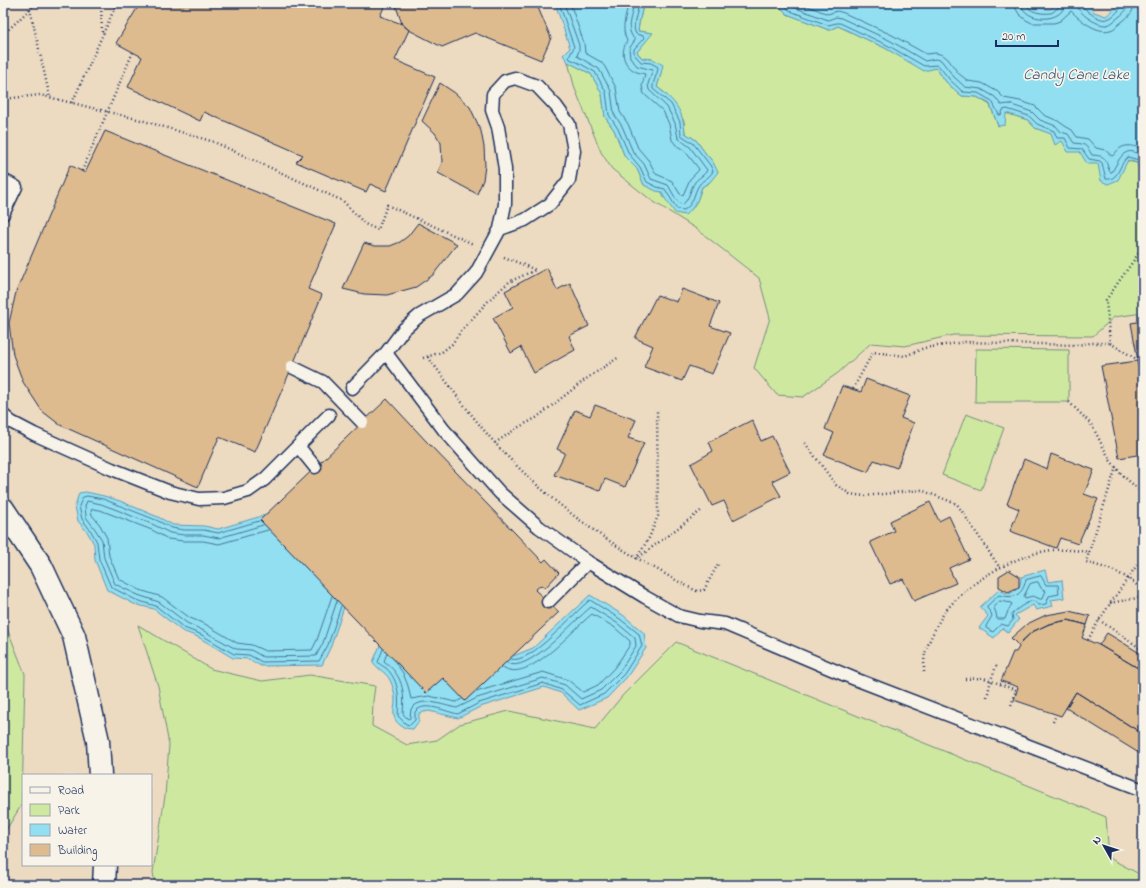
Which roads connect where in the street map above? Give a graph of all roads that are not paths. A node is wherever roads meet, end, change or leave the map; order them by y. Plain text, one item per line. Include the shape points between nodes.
1 (3, 180) edge
2 (3, 214) edge
3 (500, 229) junction
4 (386, 353) junction
5 (292, 368) dead end
6 (352, 388) dead end
7 (3, 415) edge
8 (329, 415) dead end
9 (362, 422) dead end
10 (298, 446) junction
11 (315, 467) dead end
12 (3, 509) edge
13 (588, 562) junction
14 (548, 602) dead end
15 (100, 774) edge
16 (1143, 790) edge
17 (105, 866) edge
18 (104, 885) edge

1 - 2 lane via 16,187
3 - 3 lane via 525,220 550,204 569,180 574,151 569,124 556,106 537,86 515,78 505,81 493,94 492,110 498,127 505,169 505,204
3 - 4 lane via 476,273 457,294 404,329
4 - 6 lane
4 - 13 lane via 444,430 500,493 539,527
5 - 9 lane, bridge via 323,382
7 - 10 lane via 34,434 112,469 170,492 199,499 224,498 248,491 265,479
8 - 10 lane
10 - 11 lane
12 - 15 street via 41,566 74,636 98,741
13 - 14 lane
13 - 16 lane via 679,616 726,624 855,678
17 - 18 street

